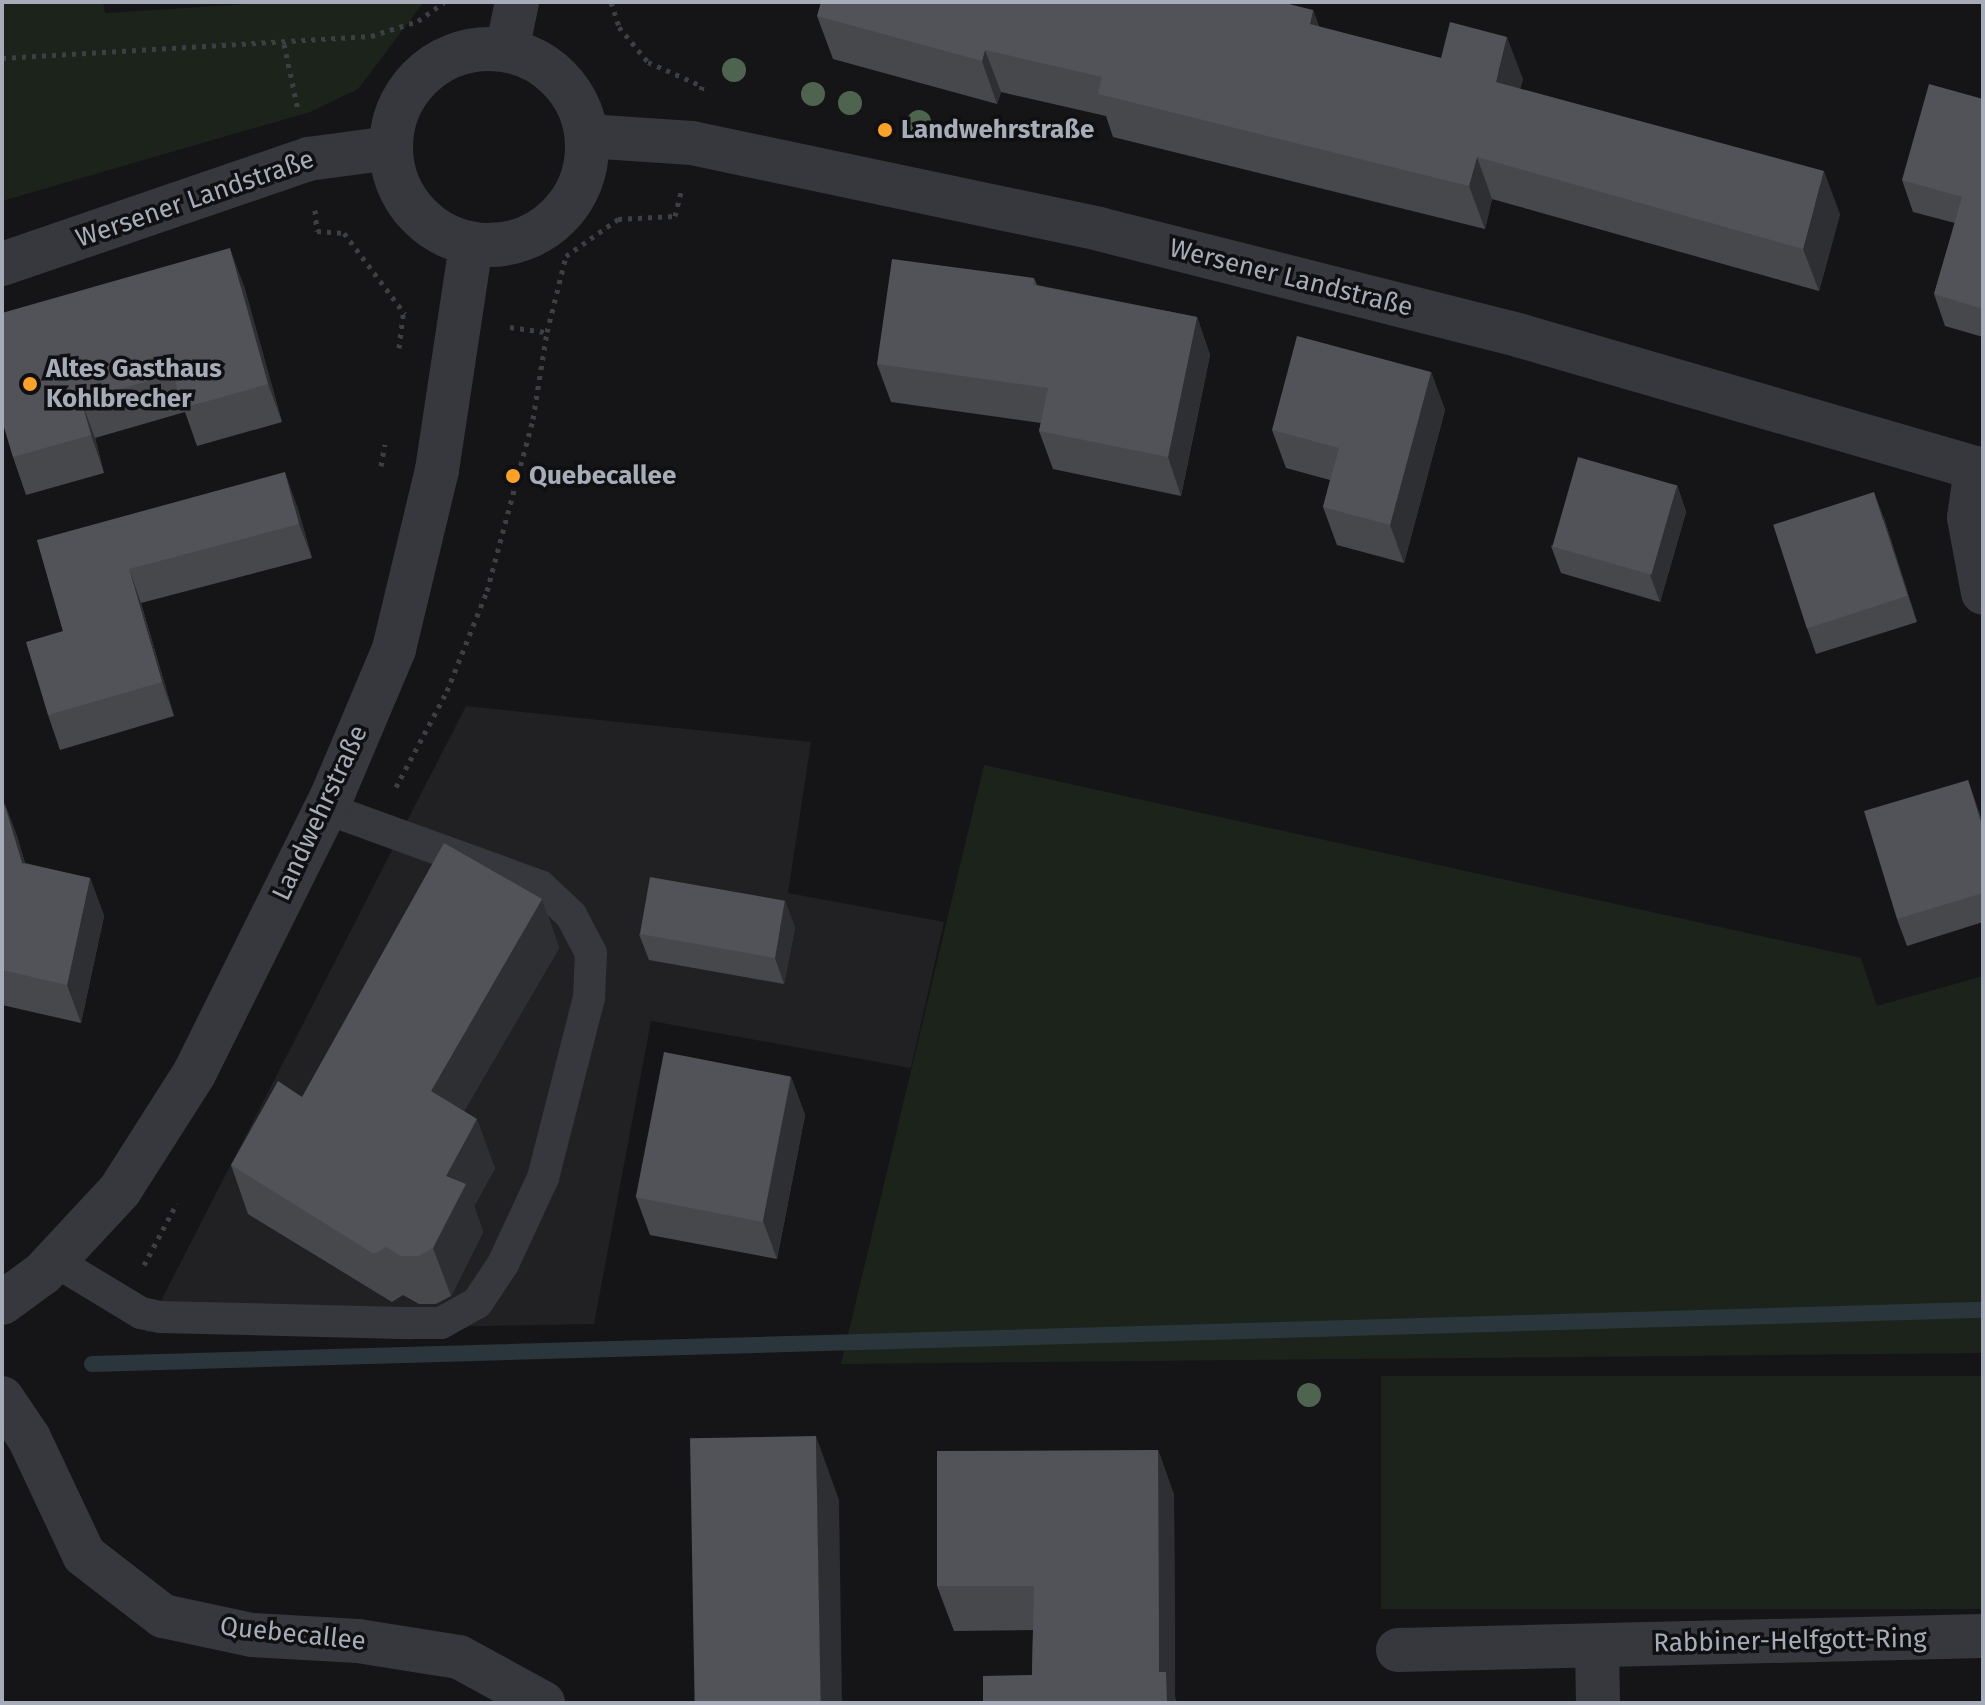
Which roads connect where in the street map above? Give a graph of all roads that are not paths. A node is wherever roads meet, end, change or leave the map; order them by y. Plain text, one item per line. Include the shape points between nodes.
1 (517, 2) edge
2 (507, 50) junction
3 (587, 136) junction
4 (390, 148) junction
5 (471, 244) junction
6 (2, 264) edge
7 (1979, 469) edge
8 (1983, 593) edge
9 (325, 808) junction
10 (55, 1261) junction
11 (2, 1303) edge
12 (2, 1398) edge
13 (1983, 1636) edge
14 (1597, 1646) junction
15 (1398, 1650) dead end
16 (543, 1703) edge
17 (1598, 1703) edge

1 - 2 street
2 - 3 street via 553,71 570,89
2 - 4 street via 450,56 425,72 406,93
3 - 5 street via 587,166 557,220 531,237 502,245
3 - 7 street, Wersener Landstraße via 692,143 1099,229 1521,336
4 - 5 street via 394,175 423,221
4 - 6 street, Wersener Landstraße via 308,159
5 - 9 street, Landwehrstraße via 437,470 394,649
7 - 8 street via 1969,518
9 - 10 street, Landwehrstraße via 194,1074 120,1190
9 - 10 lane via 540,886 571,915 591,953 589,998 543,1178 503,1264 477,1303 441,1323 411,1323 160,1317 133,1309
10 - 11 street, Landwehrstraße
12 - 16 street, Quebecallee via 29,1438 84,1555 163,1616 252,1635 358,1641 459,1657
13 - 14 street, Rabbiner-Helfgott-Ring
14 - 15 street, Rabbiner-Helfgott-Ring
14 - 17 street

